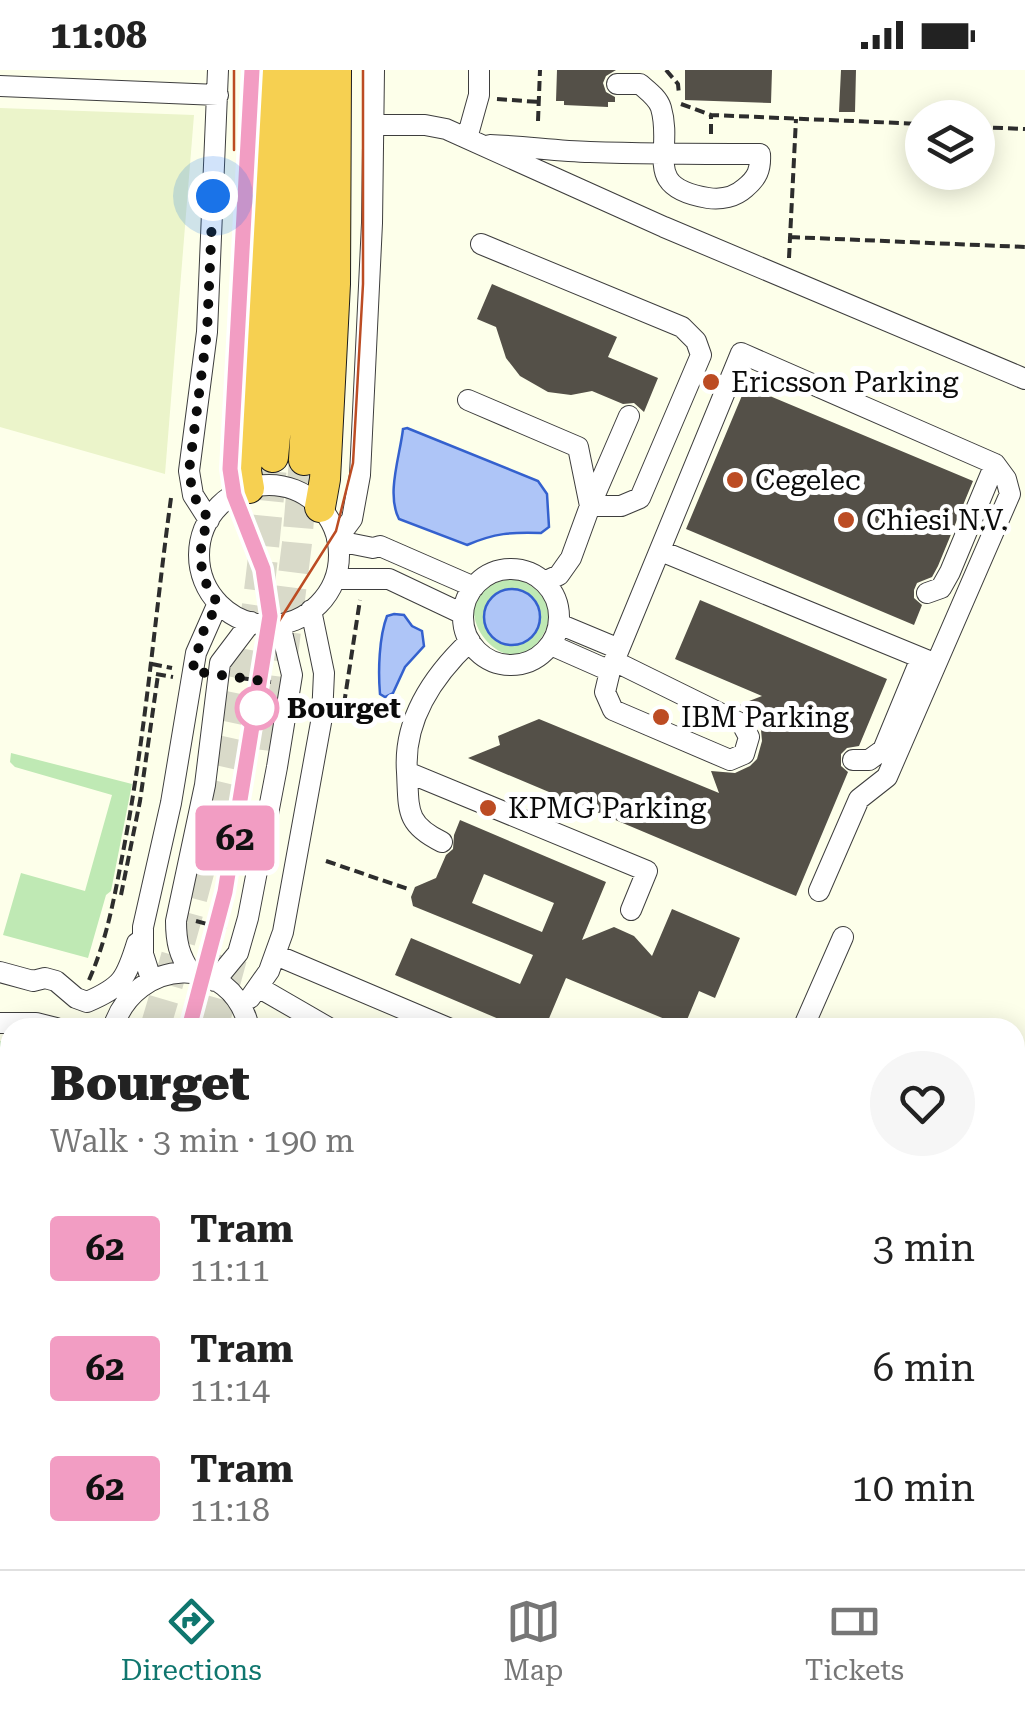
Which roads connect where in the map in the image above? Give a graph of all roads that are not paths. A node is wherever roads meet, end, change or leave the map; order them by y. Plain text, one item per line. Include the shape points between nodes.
1 (218, 70) edge
2 (267, 70) edge
3 (290, 70) edge
4 (312, 70) edge
5 (336, 70) edge
6 (374, 70) edge
7 (479, 70) edge
8 (617, 84) dead end
9 (0, 86) edge
10 (218, 95) junction
11 (374, 125) junction
12 (472, 142) junction
13 (481, 244) dead end
14 (1025, 378) edge
15 (468, 400) dead end
16 (629, 416) dead end
17 (273, 458) tunnel mouth
18 (304, 460) tunnel mouth
19 (995, 464) junction
20 (249, 488) junction
21 (356, 503) junction
22 (590, 506) junction
23 (320, 507) junction
24 (209, 520) junction
25 (338, 540) junction
26 (380, 546) junction
27 (661, 551) junction
28 (335, 579) junction
29 (544, 582) junction
30 (474, 587) junction
31 (927, 593) dead end
32 (218, 603) junction
33 (311, 610) junction
34 (463, 614) junction
35 (251, 622) junction
36 (280, 624) junction
37 (555, 634) junction
38 (470, 642) junction
39 (615, 660) junction
40 (929, 661) junction
41 (853, 760) dead end
42 (407, 772) junction
43 (442, 842) dead end
44 (819, 890) dead end
45 (631, 910) dead end
46 (143, 928) junction
47 (843, 936) dead end
48 (276, 955) junction
49 (0, 972) edge
50 (191, 973) junction
51 (151, 979) junction
52 (33, 981) junction
53 (215, 981) junction
54 (258, 987) junction
55 (127, 998) junction
56 (239, 1003) junction
57 (118, 1018) edge
58 (245, 1018) edge
59 (311, 1018) edge
60 (424, 1018) edge
61 (807, 1018) edge

1 - 10 street
2 - 20 highway
3 - 17 highway via 288,305
4 - 18 highway
5 - 23 highway via 334,318
6 - 11 street
7 - 12 street
8 - 12 street via 640,84 660,106 662,153
9 - 10 street
10 - 24 street via 207,332 189,471 193,495
11 - 12 street via 425,125
11 - 21 street
12 - 14 street
13 - 22 street via 682,328 702,354 640,498 622,506
15 - 22 street via 578,447
16 - 22 street
19 - 27 street via 742,353
19 - 31 street via 950,572 941,588
19 - 40 street via 1010,494
20 - 23 street via 292,489
20 - 24 street
21 - 25 street
21 - 26 street via 366,532
22 - 29 street via 571,558
23 - 25 street
24 - 32 street via 200,543 201,567
25 - 26 street
25 - 28 street
26 - 30 street
27 - 39 street
27 - 40 street
28 - 33 street
28 - 34 street via 389,579
29 - 30 street via 516,569 486,576
29 - 37 street via 556,598
30 - 34 street
32 - 35 street
32 - 46 street via 185,674 171,802
33 - 36 street
33 - 48 street via 324,673 322,718
34 - 38 street
35 - 36 street
35 - 50 street via 227,651 218,675 178,917 176,942
36 - 53 street via 292,685 244,933 238,953
37 - 38 street via 541,655 514,665 486,658
37 - 39 street
38 - 42 street via 418,709
39 - 39 street via 605,692 613,710 730,760 744,754 749,738 742,724
40 - 41 street via 882,750 869,760
40 - 44 street via 887,777 859,799
42 - 43 street via 413,821
42 - 45 street via 648,871
46 - 51 street
46 - 52 street via 124,980 94,999 81,1001 56,981
47 - 61 street
48 - 54 street
48 - 60 street
49 - 52 street
50 - 51 street
50 - 53 street
51 - 55 street
52 - 55 street via 90,1013
53 - 56 street
54 - 56 street
54 - 59 street
55 - 57 street
56 - 58 street

